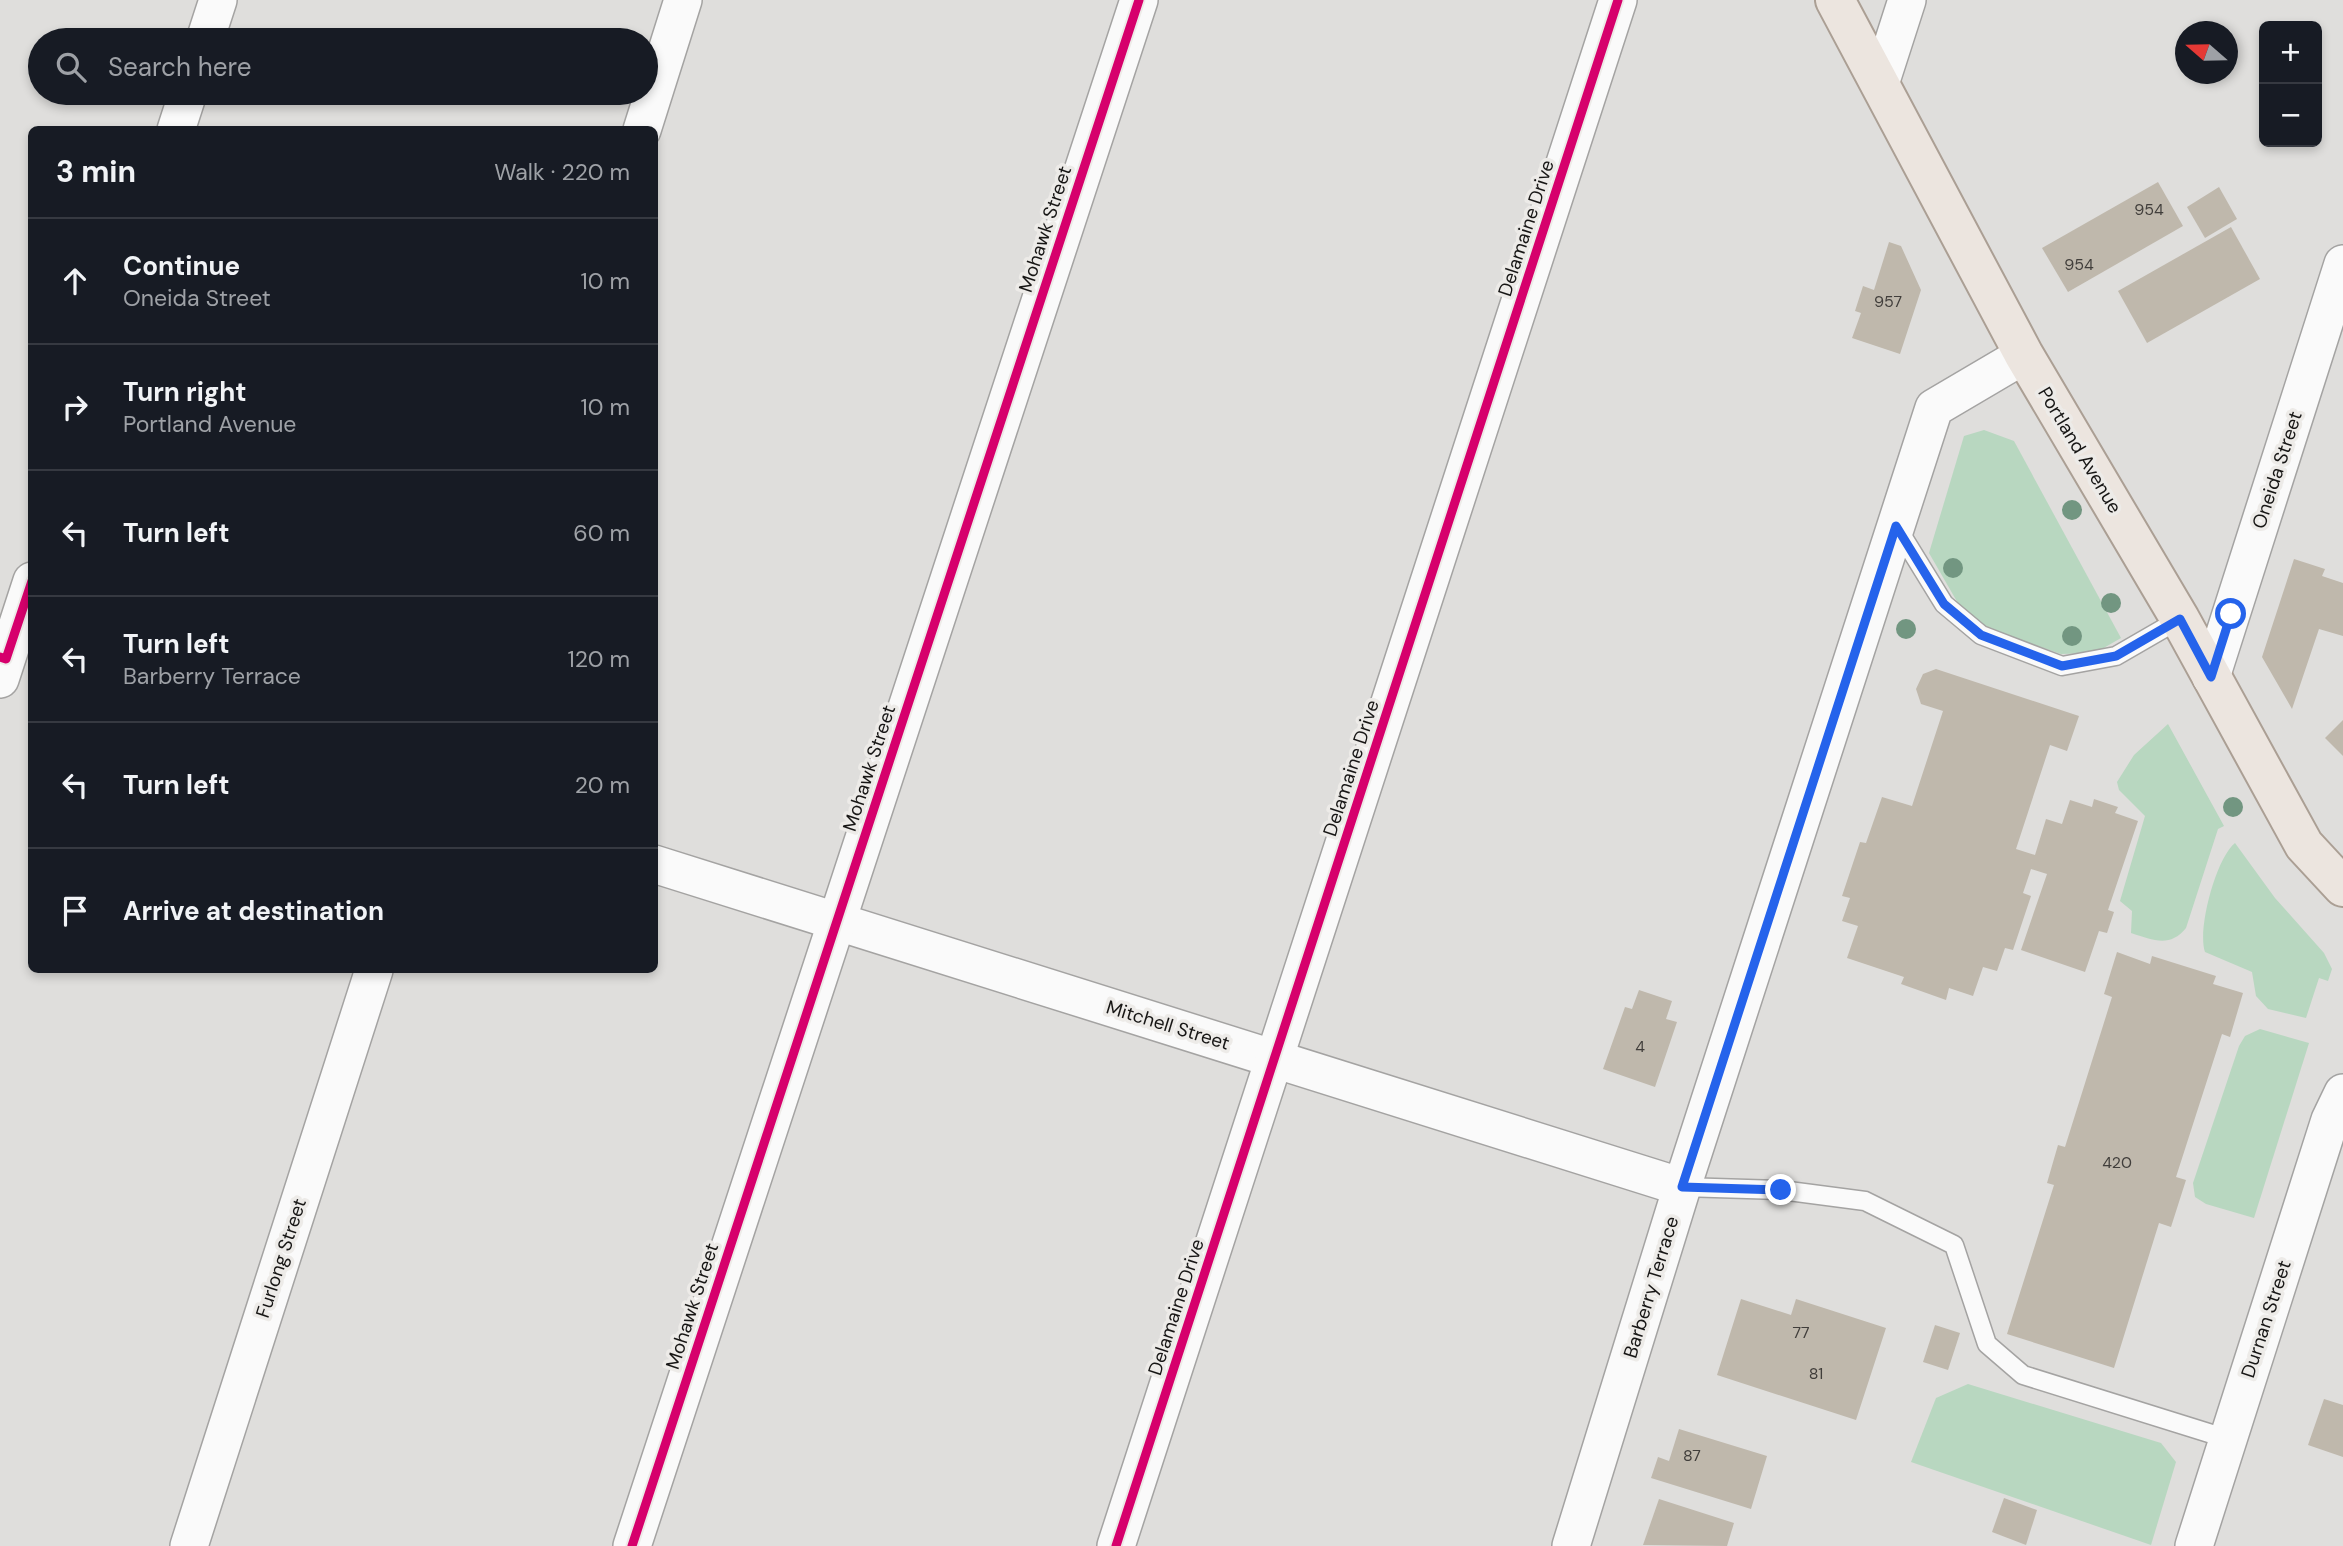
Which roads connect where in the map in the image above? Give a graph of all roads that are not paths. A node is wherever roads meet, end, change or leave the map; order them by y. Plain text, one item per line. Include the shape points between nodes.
1 (218, 0) edge
2 (683, 0) edge
3 (1139, 0) edge
4 (1618, 0) edge
5 (1835, 0) edge
6 (1907, 0) edge
7 (209, 28) edge
8 (658, 79) edge
9 (1880, 84) junction
10 (184, 105) edge
11 (650, 105) edge
12 (177, 126) edge
13 (643, 126) edge
14 (2343, 264) edge
15 (2024, 355) junction
16 (1896, 526) junction
17 (28, 596) edge
18 (2180, 619) junction
19 (9, 666) edge
20 (2211, 677) junction
21 (658, 865) edge
22 (2343, 887) edge
23 (837, 921) junction
24 (373, 973) edge
25 (1276, 1059) junction
26 (2343, 1094) edge
27 (1682, 1187) junction
28 (2228, 1439) junction
29 (189, 1546) edge
30 (632, 1546) edge
31 (1116, 1546) edge
32 (1571, 1546) edge
33 (2194, 1546) edge

1 - 7 street
2 - 8 street
3 - 23 street, Mohawk Street
4 - 25 street, Delamaine Drive
5 - 9 main road, Portland Avenue
6 - 9 street
9 - 15 main road, Portland Avenue
10 - 12 street
11 - 13 street
14 - 20 street, Oneida Street
15 - 16 street, Barberry Terrace via 1934,408
15 - 18 main road, Portland Avenue
16 - 18 lane via 1944,604 1981,635 2062,666 2116,656
16 - 27 street, Barberry Terrace
17 - 19 street
18 - 20 main road, Portland Avenue
20 - 22 main road, Portland Avenue via 2304,845
21 - 23 street, Mitchell Street
23 - 25 street, Mitchell Street
23 - 30 street, Mohawk Street
24 - 29 street, Furlong Street
25 - 27 street, Mitchell Street
25 - 31 street, Delamaine Drive
26 - 28 street, Durnan Street via 2330,1120
27 - 28 lane via 1781,1190 1865,1201 1955,1245 1987,1343 2023,1375
27 - 32 street, Barberry Terrace
28 - 33 street, Durnan Street

